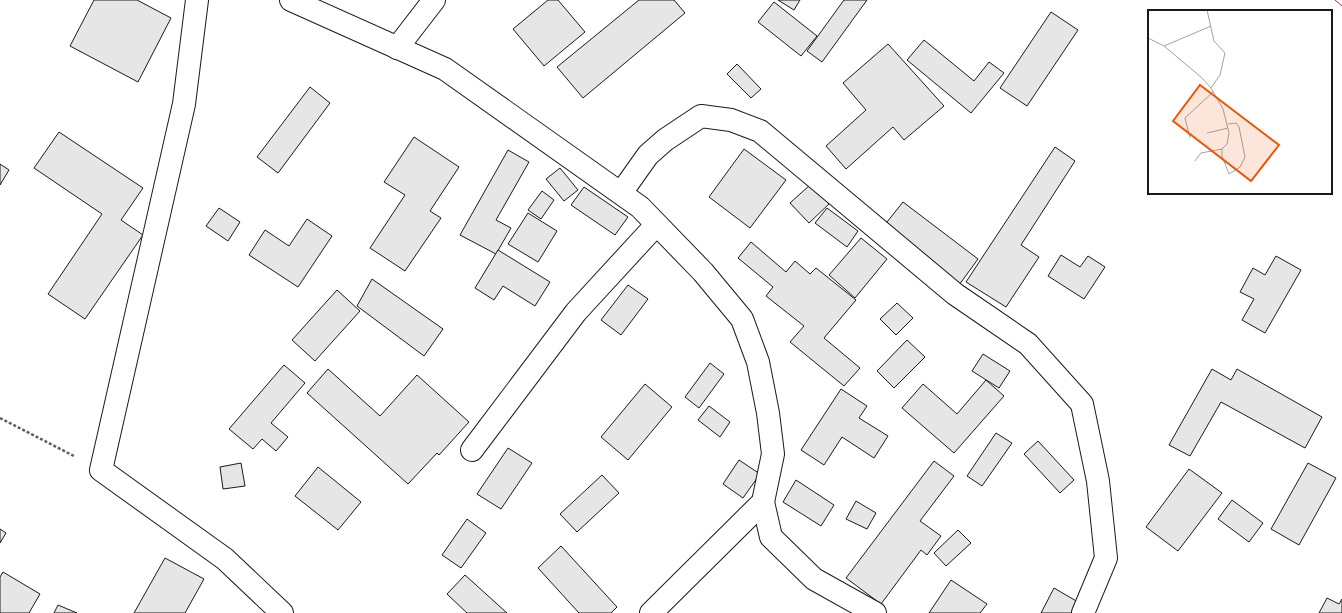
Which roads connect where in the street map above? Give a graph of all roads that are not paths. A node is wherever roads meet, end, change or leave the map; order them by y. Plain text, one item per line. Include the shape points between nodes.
1 (197, 0) edge
2 (291, 0) edge
3 (434, 0) edge
4 (397, 48) junction
5 (621, 193) junction
6 (656, 225) junction
7 (472, 450) dead end
8 (763, 502) junction
9 (282, 613) edge
10 (651, 613) edge
11 (875, 613) edge
12 (1083, 613) edge

1 - 9 street via 184,104 101,470 225,559
2 - 4 street
3 - 4 street
4 - 5 street via 445,69
5 - 6 street via 640,207
5 - 12 street via 648,155 689,124 702,116 731,120 760,131 955,294 1028,344 1082,404 1098,481 1106,558
6 - 7 street via 576,312
6 - 8 street via 703,272 742,319 758,362 773,454
8 - 10 street
8 - 11 street via 771,537 814,579

